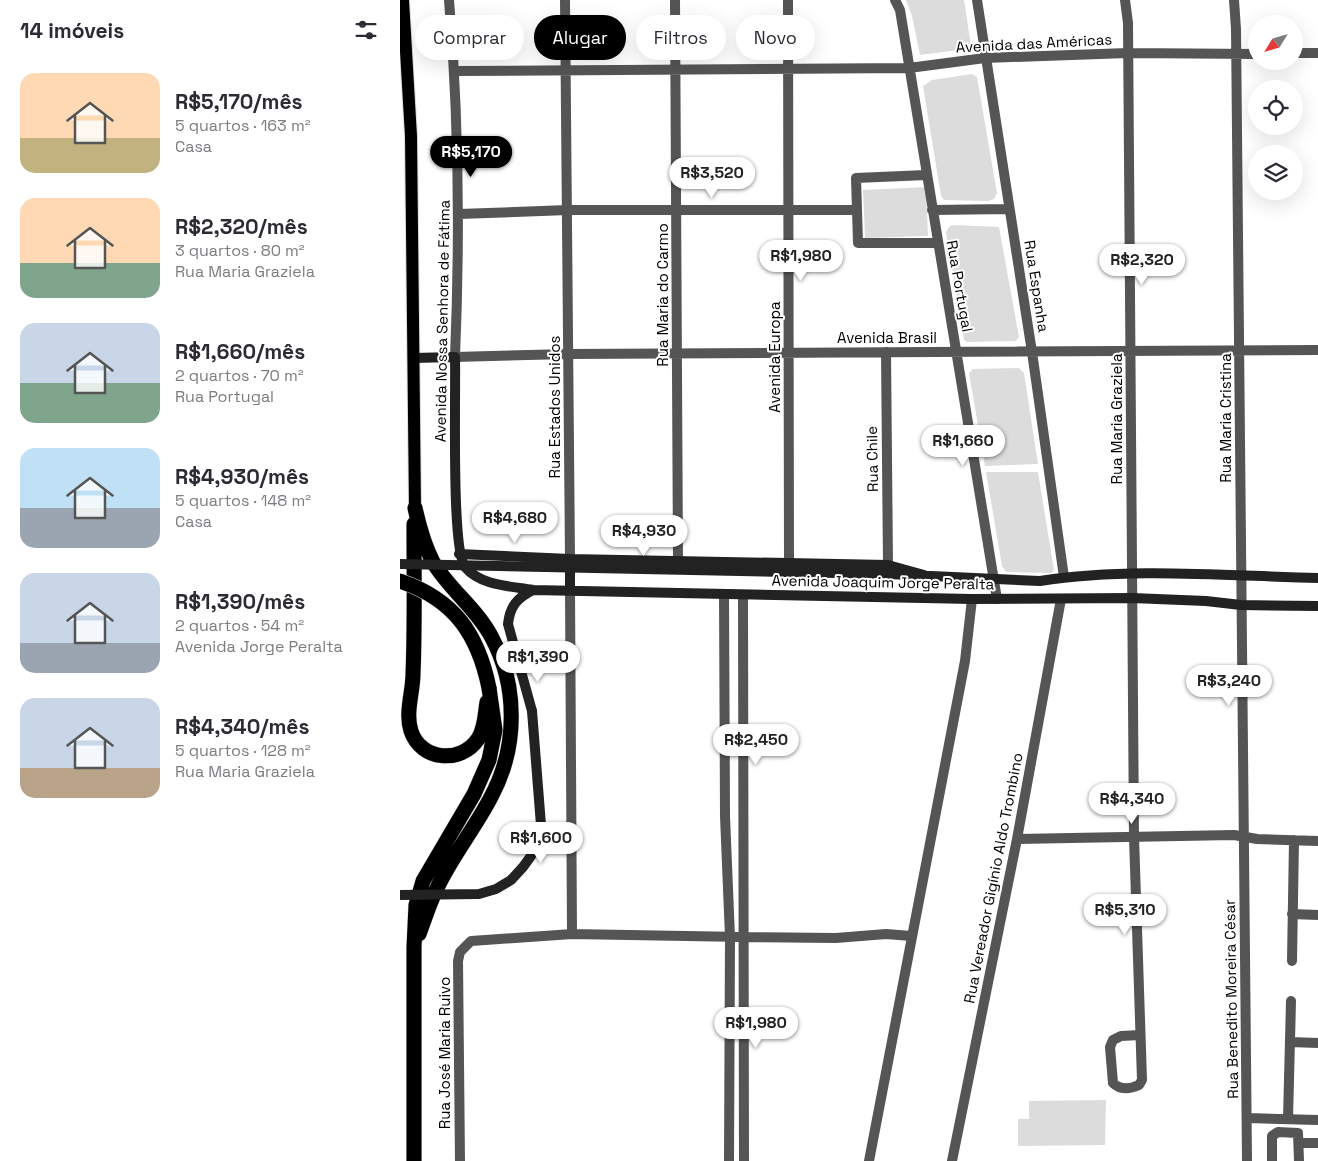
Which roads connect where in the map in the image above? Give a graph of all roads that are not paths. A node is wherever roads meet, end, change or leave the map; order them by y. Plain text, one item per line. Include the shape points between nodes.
1 (403, 0) edge
2 (448, 0) edge
3 (565, 0) edge
4 (675, 0) edge
5 (788, 0) edge
6 (895, 0) edge
7 (977, 0) edge
8 (1125, 0) edge
9 (1234, 0) edge
10 (1303, 53) edge
11 (1318, 53) edge
12 (1127, 54) junction
13 (1236, 54) junction
14 (1248, 54) edge
15 (986, 58) junction
16 (788, 68) junction
17 (909, 68) junction
18 (566, 69) junction
19 (676, 69) junction
20 (454, 71) junction
21 (926, 175) junction
22 (1009, 209) junction
23 (568, 210) junction
24 (857, 210) junction
25 (932, 210) junction
26 (677, 211) junction
27 (787, 211) junction
28 (460, 214) junction
29 (937, 243) junction
30 (1130, 350) junction
31 (1318, 350) edge
32 (1240, 351) junction
33 (886, 352) junction
34 (956, 352) junction
35 (1032, 352) junction
36 (790, 353) junction
37 (568, 354) junction
38 (677, 354) junction
39 (455, 357) junction
40 (413, 358) junction
41 (415, 508) junction
42 (459, 554) junction
43 (570, 559) junction
44 (678, 560) junction
45 (789, 563) junction
46 (400, 564) edge
47 (888, 569) junction
48 (1132, 574) junction
49 (1240, 576) junction
50 (1064, 577) junction
51 (1318, 578) edge
52 (995, 579) junction
53 (400, 581) edge
54 (533, 590) junction
55 (570, 590) junction
56 (724, 594) junction
57 (743, 595) junction
58 (1132, 598) junction
59 (972, 599) junction
60 (997, 599) junction
61 (1061, 599) junction
62 (1241, 606) junction
63 (1318, 606) edge
64 (489, 688) junction
65 (725, 751) junction
66 (743, 752) junction
67 (1134, 837) junction
68 (1244, 837) junction
69 (1017, 839) junction
70 (1294, 840) junction
71 (1318, 841) edge
72 (400, 896) edge
73 (1292, 914) junction
74 (1318, 915) edge
75 (572, 934) junction
76 (911, 936) junction
77 (730, 937) junction
78 (743, 938) junction
79 (414, 947) junction
80 (1292, 961) dead end
81 (1291, 1001) dead end
82 (1140, 1035) junction
83 (1290, 1042) junction
84 (1318, 1043) edge
85 (1248, 1118) junction
86 (1288, 1119) junction
87 (1318, 1120) edge
88 (1299, 1143) junction
89 (1318, 1143) edge
90 (414, 1161) edge
91 (460, 1161) edge
92 (729, 1161) edge
93 (744, 1161) edge
94 (869, 1161) edge
95 (952, 1161) edge
96 (1247, 1161) edge
97 (1272, 1161) edge
98 (1299, 1161) edge

1 - 40 main road via 411,136
2 - 20 street, Avenida Nossa Senhora de Fátima
3 - 18 street, Rua Estados Unidos
4 - 19 street, Rua Maria do Carmo
5 - 16 street, Avenida Europa
6 - 17 street, Rua Portugal via 900,10
7 - 15 street, Rua Espanha
8 - 12 street, Rua Maria Graziela
9 - 13 street, Rua Maria Cristina
10 - 11 street
12 - 13 street, Avenida das Américas
12 - 15 street, Avenida das Américas
12 - 30 street, Rua Maria Graziela
13 - 14 street, Avenida das Américas
13 - 32 street, Rua Maria Cristina
15 - 17 street, Avenida das Américas
15 - 22 street, Rua Espanha
16 - 17 street, Avenida das Américas
16 - 19 street, Avenida das Américas
16 - 27 street, Avenida Europa
17 - 21 street, Rua Portugal
18 - 19 street, Avenida das Américas
18 - 20 street, Avenida das Américas
18 - 23 street, Rua Estados Unidos
19 - 26 street, Rua Maria do Carmo
20 - 28 street, Avenida Nossa Senhora de Fátima
21 - 24 street via 856,178
21 - 25 street, Rua Portugal
22 - 25 street
22 - 35 street, Rua Espanha
23 - 26 street
23 - 28 street
23 - 37 street, Rua Estados Unidos
24 - 27 street
24 - 29 street via 858,244
25 - 29 street, Rua Portugal
26 - 27 street
26 - 38 street, Rua Maria do Carmo
27 - 36 street, Avenida Europa
28 - 39 street, Avenida Nossa Senhora de Fátima
29 - 34 street, Rua Portugal
30 - 32 street, Avenida Brasil
30 - 35 street, Avenida Brasil
30 - 48 street, Rua Maria Graziela
31 - 32 street, Avenida Brasil
32 - 49 street, Rua Maria Cristina
33 - 34 street, Avenida Brasil
33 - 36 street, Avenida Brasil
33 - 47 street, Rua Chile
34 - 35 street, Avenida Brasil
34 - 52 street, Rua Portugal
35 - 50 street, Rua Espanha
36 - 38 street, Avenida Brasil
36 - 45 street, Avenida Europa
37 - 38 street, Avenida Brasil
37 - 39 street, Avenida Brasil
37 - 43 street, Rua Estados Unidos
38 - 44 street, Rua Maria do Carmo
39 - 40 street
39 - 42 street, Avenida Nossa Senhora de Fátima
40 - 41 main road
41 - 64 highway via 411,732 435,755 443,757 464,753 479,738
41 - 79 highway via 419,528 434,562 482,620 499,653 509,689 511,726 507,753 492,796 437,887
42 - 43 street, Avenida Joaquim Jorge Peralta
42 - 54 street via 466,568 478,578
43 - 44 street, Avenida Joaquim Jorge Peralta
43 - 55 street, Rua Estados Unidos
44 - 45 street, Avenida Joaquim Jorge Peralta
45 - 47 street, Avenida Joaquim Jorge Peralta
46 - 47 street, Avenida Joaquim Jorge Peralta, bridge
47 - 52 street, Avenida Joaquim Jorge Peralta via 924,575
48 - 49 street, Avenida Joaquim Jorge Peralta
48 - 50 street, Avenida Joaquim Jorge Peralta
48 - 58 street, Rua Maria Graziela
49 - 51 street, Avenida Joaquim Jorge Peralta
49 - 62 street, Rua Maria Cristina
50 - 52 street, Avenida Joaquim Jorge Peralta via 1040,581
52 - 60 street, Rua Portugal
53 - 64 highway, bridge via 436,597 467,628 478,646
54 - 55 street, Avenida Joaquim Jorge Peralta
54 - 72 street, bridge via 515,602 508,624 532,711 541,825 532,856 511,880 496,889 479,894
55 - 56 street, Avenida Joaquim Jorge Peralta
55 - 75 street, Rua Estados Unidos
56 - 57 street, Avenida Joaquim Jorge Peralta
56 - 65 street
57 - 59 street, Avenida Joaquim Jorge Peralta
57 - 66 street
58 - 61 street, Avenida Joaquim Jorge Peralta
58 - 62 street, Avenida Joaquim Jorge Peralta
58 - 67 street, Rua Maria Graziela
59 - 60 street, Avenida Joaquim Jorge Peralta
59 - 76 street via 965,660
60 - 61 street, Avenida Joaquim Jorge Peralta
61 - 69 street, Rua Vereador Gigínio Aldo Trombino
62 - 63 street, Avenida Joaquim Jorge Peralta
62 - 68 street, Rua Maria Cristina
64 - 79 highway via 495,730 489,760 478,786 424,881 416,905
65 - 66 street
65 - 77 street
66 - 78 street
67 - 68 street
67 - 69 street
67 - 82 street, Rua Maria Graziela
68 - 70 street
68 - 85 street, Rua Benedito Moreira César
69 - 95 street, Rua Vereador Gigínio Aldo Trombino
70 - 71 street
70 - 73 street
73 - 74 street
73 - 80 street
75 - 77 street
75 - 91 street, Rua José Maria Ruivo via 479,940 460,952
76 - 78 street
76 - 94 street
77 - 78 street
77 - 92 street
78 - 93 street
79 - 90 highway
81 - 83 street
82 - 82 street, Rua Maria Graziela via 1142,1080 1139,1086 1122,1088 1112,1083 1110,1048 1113,1040 1121,1036
83 - 84 street
83 - 86 street
85 - 86 street
85 - 96 street, Rua Benedito Moreira César
86 - 87 street
88 - 89 street
88 - 97 street via 1300,1136 1295,1132 1275,1133 1272,1136
88 - 98 street

